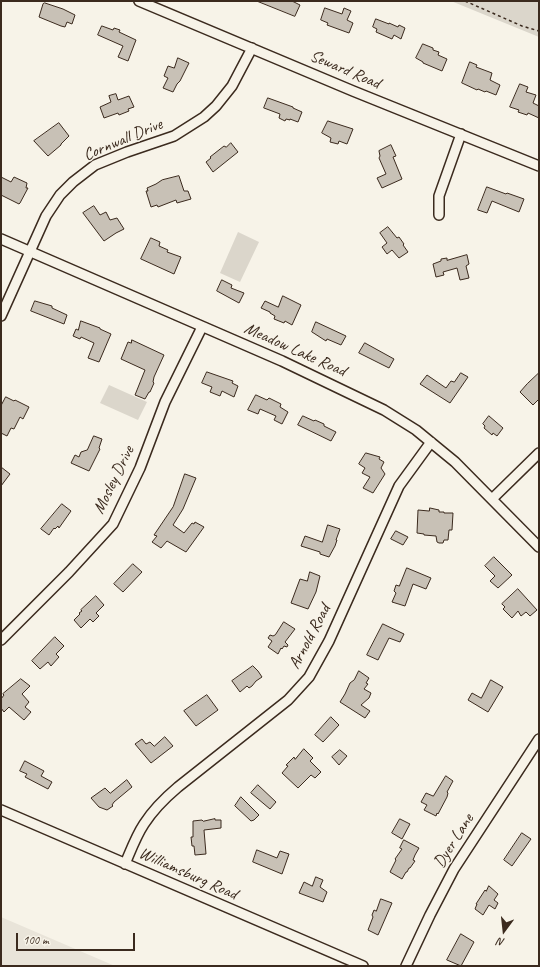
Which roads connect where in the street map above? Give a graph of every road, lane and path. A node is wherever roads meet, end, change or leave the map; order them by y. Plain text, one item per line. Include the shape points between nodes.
1 (140, 1) edge
2 (464, 1) edge
3 (539, 31) edge
4 (252, 48) junction
5 (461, 134) junction
6 (539, 166) edge
7 (439, 215) dead end
8 (1, 239) edge
9 (29, 252) junction
10 (1, 316) edge
11 (202, 327) junction
12 (431, 442) junction
13 (539, 453) edge
14 (492, 499) junction
15 (539, 547) edge
16 (1, 640) edge
17 (539, 739) edge
18 (1, 810) edge
19 (125, 864) junction
20 (363, 966) edge
21 (406, 966) edge

1 - 4 street, Seward Road
2 - 3 path
4 - 5 street, Seward Road
4 - 9 street, Cornwall Drive via 232,86 204,117 174,136 95,165 73,182 60,195 46,216
5 - 6 street, Seward Road
5 - 7 street via 439,196
8 - 9 street, Meadow Lake Road
9 - 10 street, Cornwall Drive
9 - 11 street, Meadow Lake Road
11 - 12 street, Meadow Lake Road via 282,361 384,410
11 - 16 street, Mosley Drive via 165,402 140,468 112,524 69,572
12 - 14 street, Meadow Lake Road
12 - 19 street, Arnold Road via 399,486 309,677 288,700 164,799 143,826
13 - 14 street
14 - 15 street, Meadow Lake Road
17 - 21 street, Dyer Lane via 454,869
18 - 19 street, Williamsburg Road
19 - 20 street, Williamsburg Road

